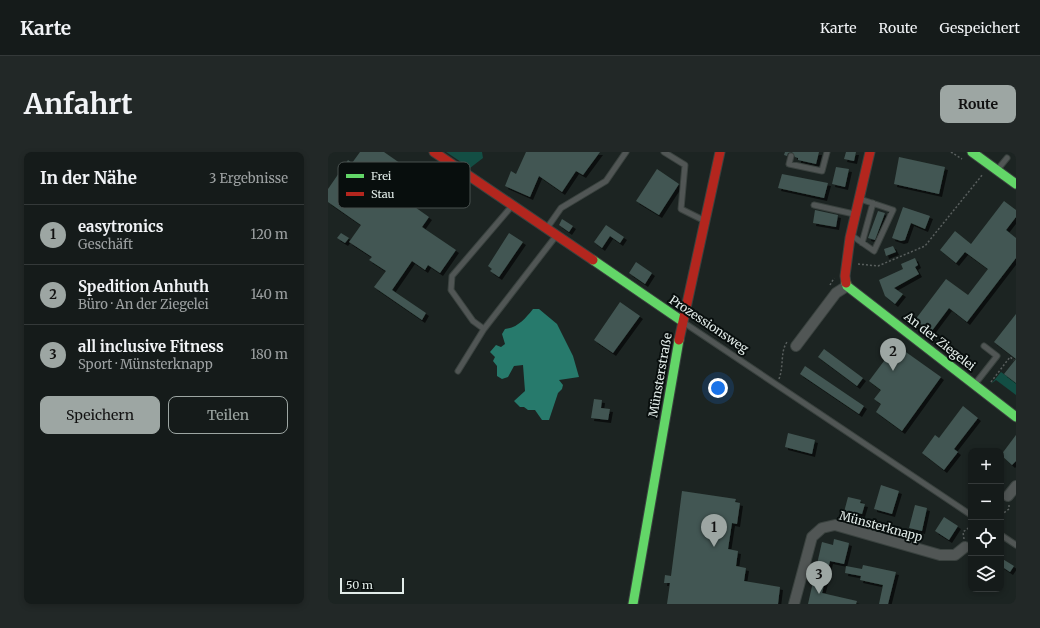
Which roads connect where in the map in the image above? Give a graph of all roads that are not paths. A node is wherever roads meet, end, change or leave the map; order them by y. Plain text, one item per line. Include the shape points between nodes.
1 (434, 152) edge
2 (626, 152) edge
3 (664, 152) edge
4 (720, 152) edge
5 (826, 152) edge
6 (870, 152) edge
7 (972, 152) edge
8 (791, 156) dead end
9 (1007, 158) dead end
10 (449, 162) edge
11 (998, 169) junction
12 (470, 177) edge
13 (1016, 184) edge
14 (860, 198) junction
15 (873, 203) junction
16 (814, 205) dead end
17 (513, 206) junction
18 (856, 215) junction
19 (704, 221) junction
20 (546, 229) junction
21 (850, 235) junction
22 (556, 236) junction
23 (862, 243) junction
24 (847, 286) junction
25 (682, 321) junction
26 (484, 329) junction
27 (796, 346) dead end
28 (984, 346) dead end
29 (458, 372) dead end
30 (974, 385) junction
31 (1016, 417) edge
32 (1016, 486) edge
33 (1008, 496) road end
34 (968, 513) edge
35 (1004, 537) edge
36 (1016, 545) edge
37 (965, 547) road end
38 (633, 604) edge
39 (794, 604) edge

1 - 10 street, Prozessionsweg
2 - 20 lane via 606,181 561,208
3 - 19 lane via 685,165 681,209
4 - 19 street, Münsterstraße
5 - 8 lane via 822,171 790,164
6 - 14 street
7 - 11 street
9 - 11 lane
11 - 13 street
12 - 17 street, Prozessionsweg
14 - 15 lane
14 - 18 street
15 - 23 lane
15 - 23 lane via 893,210 874,251
16 - 18 lane
17 - 20 street, Prozessionsweg
17 - 26 lane via 452,276 451,290 473,321
18 - 21 street
19 - 25 street, Münsterstraße
20 - 22 street, Prozessionsweg
21 - 23 lane
21 - 24 street
22 - 25 street, Prozessionsweg
22 - 26 lane
24 - 27 street via 836,293
24 - 30 street, An der Ziegelei
25 - 34 lane, Prozessionsweg
25 - 38 street, Münsterstraße
26 - 29 lane
28 - 30 lane via 997,356
30 - 31 street, An der Ziegelei
32 - 33 street
35 - 36 lane
37 - 39 street, Münsterknapp via 955,555 940,555 840,526 826,527 812,537

